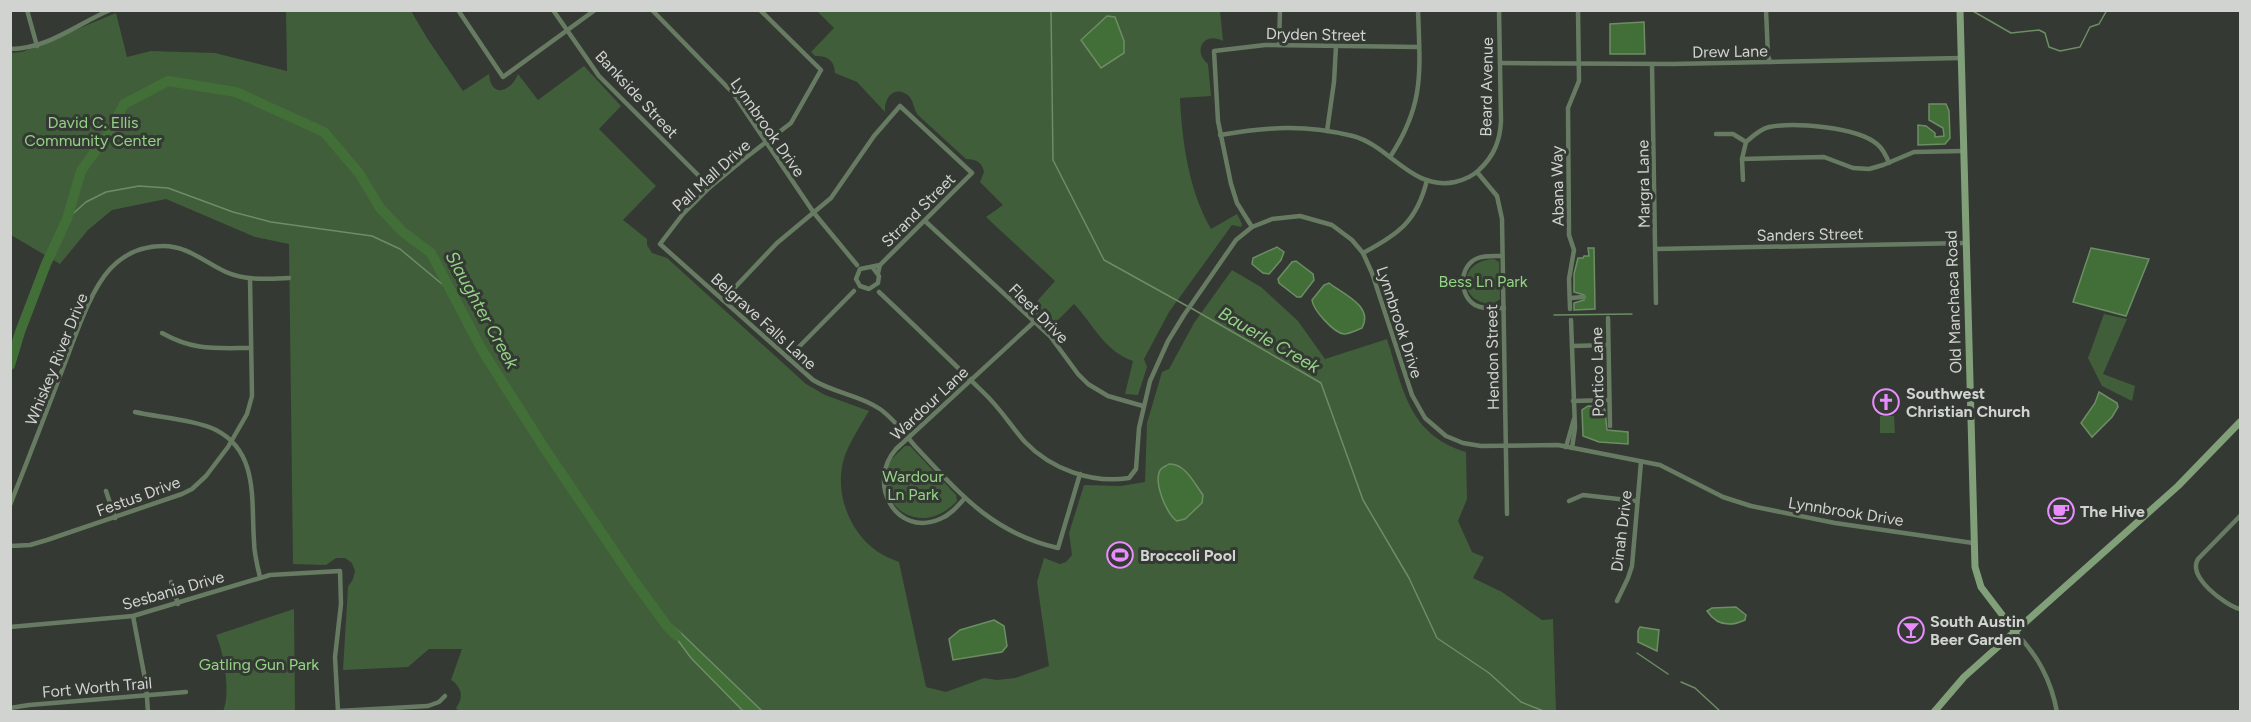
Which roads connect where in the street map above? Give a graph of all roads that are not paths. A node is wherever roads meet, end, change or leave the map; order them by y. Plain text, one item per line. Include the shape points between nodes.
1 (27, 10) edge
2 (110, 10) edge
3 (458, 10) edge
4 (553, 10) edge
5 (595, 10) edge
6 (652, 10) edge
7 (760, 10) edge
8 (1280, 10) edge
9 (1418, 10) edge
10 (1499, 10) edge
11 (1578, 10) edge
12 (1766, 10) edge
13 (1960, 10) edge
14 (567, 30) junction
15 (1279, 45) junction
16 (37, 46) junction
17 (1336, 46) junction
18 (1419, 47) junction
19 (10, 49) edge
20 (1961, 58) junction
21 (1770, 62) junction
22 (1500, 63) junction
23 (1578, 63) junction
24 (1653, 64) junction
25 (1327, 131) junction
26 (1716, 134) dead end
27 (1220, 135) junction
28 (766, 142) junction
29 (1746, 142) junction
30 (1963, 151) junction
31 (1390, 157) junction
32 (1743, 159) junction
33 (1889, 163) junction
34 (1477, 172) junction
35 (1426, 180) junction
36 (1743, 180) dead end
37 (711, 187) junction
38 (814, 213) junction
39 (925, 221) junction
40 (1252, 227) junction
41 (1965, 243) junction
42 (660, 244) joint
43 (1656, 249) junction
44 (1363, 253) junction
45 (1502, 256) junction
46 (856, 265) junction
47 (880, 265) junction
48 (863, 268) junction
49 (873, 268) junction
50 (858, 272) junction
51 (878, 273) junction
52 (289, 278) dead end
53 (250, 279) junction
54 (858, 283) junction
55 (878, 283) junction
56 (862, 288) junction
57 (871, 289) junction
58 (854, 291) junction
59 (879, 291) junction
60 (1584, 297) dead end
61 (1570, 298) junction
62 (723, 300) junction
63 (1656, 303) dead end
64 (1504, 308) junction
65 (1570, 309) dead end
66 (1608, 318) dead end
67 (1571, 320) dead end
68 (1034, 322) junction
69 (162, 333) dead end
70 (1608, 345) junction
71 (1572, 346) junction
72 (251, 348) junction
73 (788, 358) junction
74 (971, 380) junction
75 (1609, 400) junction
76 (1574, 401) junction
77 (1143, 406) junction
78 (135, 412) dead end
79 (2241, 422) edge
80 (1610, 426) dead end
81 (909, 438) junction
82 (231, 441) junction
83 (1506, 445) junction
84 (1569, 447) junction
85 (1641, 462) junction
86 (1080, 474) junction
87 (106, 490) dead end
88 (964, 498) junction
89 (1569, 501) dead end
90 (1636, 501) junction
91 (10, 505) edge
92 (1507, 514) dead end
93 (2241, 516) edge
94 (115, 518) junction
95 (2236, 521) junction
96 (2241, 526) edge
97 (1974, 543) junction
98 (10, 546) edge
99 (260, 577) junction
100 (171, 582) dead end
101 (1617, 601) dead end
102 (178, 604) junction
103 (2241, 609) edge
104 (133, 616) junction
105 (10, 627) edge
106 (2016, 633) junction
107 (186, 692) dead end
108 (147, 696) junction
109 (445, 696) dead end
110 (10, 708) edge
111 (148, 711) edge
112 (338, 711) edge
113 (1934, 711) edge
114 (2056, 711) edge

1 - 16 street
2 - 16 street
3 - 14 street via 502,77
4 - 14 street, Bankside Street
5 - 14 street
6 - 28 street, Lynnbrook Drive via 733,93
7 - 28 street, Pall Mall Drive via 821,70 795,118
8 - 15 street
9 - 18 street
10 - 22 street, Beard Avenue
11 - 23 street, Abana Way
12 - 21 street
13 - 20 street, Old Manchaca Road
14 - 37 street, Bankside Street via 599,75
15 - 17 street, Dryden Street
15 - 27 street, Dryden Street via 1214,51
16 - 19 street
17 - 18 street, Dryden Street
17 - 25 street
18 - 31 street via 1417,101 1406,131
20 - 21 street, Drew Lane
20 - 30 street, Old Manchaca Road
21 - 24 street, Drew Lane
22 - 23 street, Drew Lane
22 - 34 street, Beard Avenue via 1499,138 1489,160
23 - 24 street, Drew Lane
23 - 61 street, Abana Way via 1578,84 1568,108 1569,235 1574,250
24 - 43 street, Margra Lane
25 - 27 street via 1268,127
25 - 31 street via 1360,138
26 - 29 street via 1733,134
27 - 40 street via 1232,190
28 - 37 street, Pall Mall Drive
28 - 38 street, Lynnbrook Drive
29 - 32 street
29 - 33 street via 1767,128 1820,126 1872,140
30 - 33 street via 1914,152
30 - 41 street, Old Manchaca Road
31 - 35 street
32 - 33 street via 1824,157 1861,169
32 - 36 street
34 - 35 street via 1452,182
34 - 45 street, Hendon Street via 1499,201
35 - 44 street via 1420,203 1409,222
37 - 42 street, Pall Mall Drive
38 - 39 street, Strand Street via 836,193 874,136 900,106 972,173
38 - 46 street, Lynnbrook Drive
38 - 62 street via 768,251
39 - 47 street, Strand Street
39 - 68 street, Fleet Drive
40 - 44 street, Lynnbrook Drive via 1280,217 1309,217 1341,231
40 - 77 street, Lynnbrook Drive via 1236,240 1184,315 1158,362
41 - 43 street, Sanders Street
41 - 97 street, Old Manchaca Road
42 - 62 street, Belgrave Falls Lane
43 - 63 street, Margra Lane
44 - 83 street, Lynnbrook Drive via 1412,395 1425,418 1454,440 1481,446
45 - 64 street, Hendon Street
45 - 64 street via 1473,261 1466,269 1463,284 1466,296 1475,305
46 - 48 street, Lynnbrook Drive
46 - 50 street, Lynnbrook Drive
47 - 49 street, Strand Street
47 - 51 street, Strand Street
48 - 49 street
48 - 50 street
49 - 51 street
50 - 54 street
51 - 55 street
52 - 53 street, Whiskey River Drive
53 - 72 street, Festus Drive
53 - 91 street, Whiskey River Drive via 174,247 147,247 115,264 100,284 77,332
54 - 56 street
54 - 58 street
55 - 57 street
55 - 59 street
56 - 57 street
56 - 58 street
57 - 59 street
58 - 73 street
59 - 74 street, Lynnbrook Drive
60 - 61 street
61 - 65 street, Abana Way
62 - 73 street, Belgrave Falls Lane
64 - 83 street, Hendon Street
66 - 70 street, Portico Lane
67 - 71 street
68 - 74 street, Wardour Lane
68 - 77 street, Fleet Drive via 1093,388
69 - 72 street via 179,343 201,348
70 - 71 street
70 - 75 street, Portico Lane
71 - 76 street
72 - 82 street, Festus Drive via 251,403
73 - 81 street, Belgrave Falls Lane via 819,384 880,409
74 - 81 street, Wardour Lane
74 - 86 street, Lynnbrook Drive via 1034,450
75 - 76 street
75 - 80 street, Portico Lane
76 - 84 street via 1575,428
77 - 86 street, Lynnbrook Drive via 1133,476 1106,479
78 - 82 street via 202,425
79 - 106 street via 2178,486
81 - 88 street, Belgrave Falls Lane
81 - 88 street, Wardour Lane via 892,454 885,468 883,489 892,507 906,519 930,522 946,516
82 - 94 street, Festus Drive via 192,489
82 - 99 street via 251,476 254,544
83 - 84 street, Lynnbrook Drive
83 - 92 street, Hendon Street
84 - 85 street, Lynnbrook Drive
85 - 90 street, Dinah Drive
85 - 97 street, Lynnbrook Drive via 1667,467 1723,497 1751,506 1835,523
86 - 88 street, Belgrave Falls Lane via 1058,548 1009,531
87 - 94 street
89 - 90 street via 1583,495
90 - 101 street, Dinah Drive via 1632,566
93 - 95 street
94 - 98 street, Festus Drive via 36,543
95 - 96 street
95 - 103 street via 2198,559 2195,568 2218,598
97 - 106 street, Old Manchaca Road via 1981,587
99 - 102 street, Sesbania Drive
99 - 112 street, Sesbania Drive via 340,572 335,657
100 - 102 street
102 - 104 street, Sesbania Drive
104 - 105 street, Sesbania Drive
104 - 108 street
106 - 113 street via 1964,678
106 - 114 street, Old Manchaca Road via 2043,669 2054,694
107 - 108 street, Fort Worth Trail
108 - 110 street, Fort Worth Trail
108 - 111 street
109 - 112 street via 428,706

